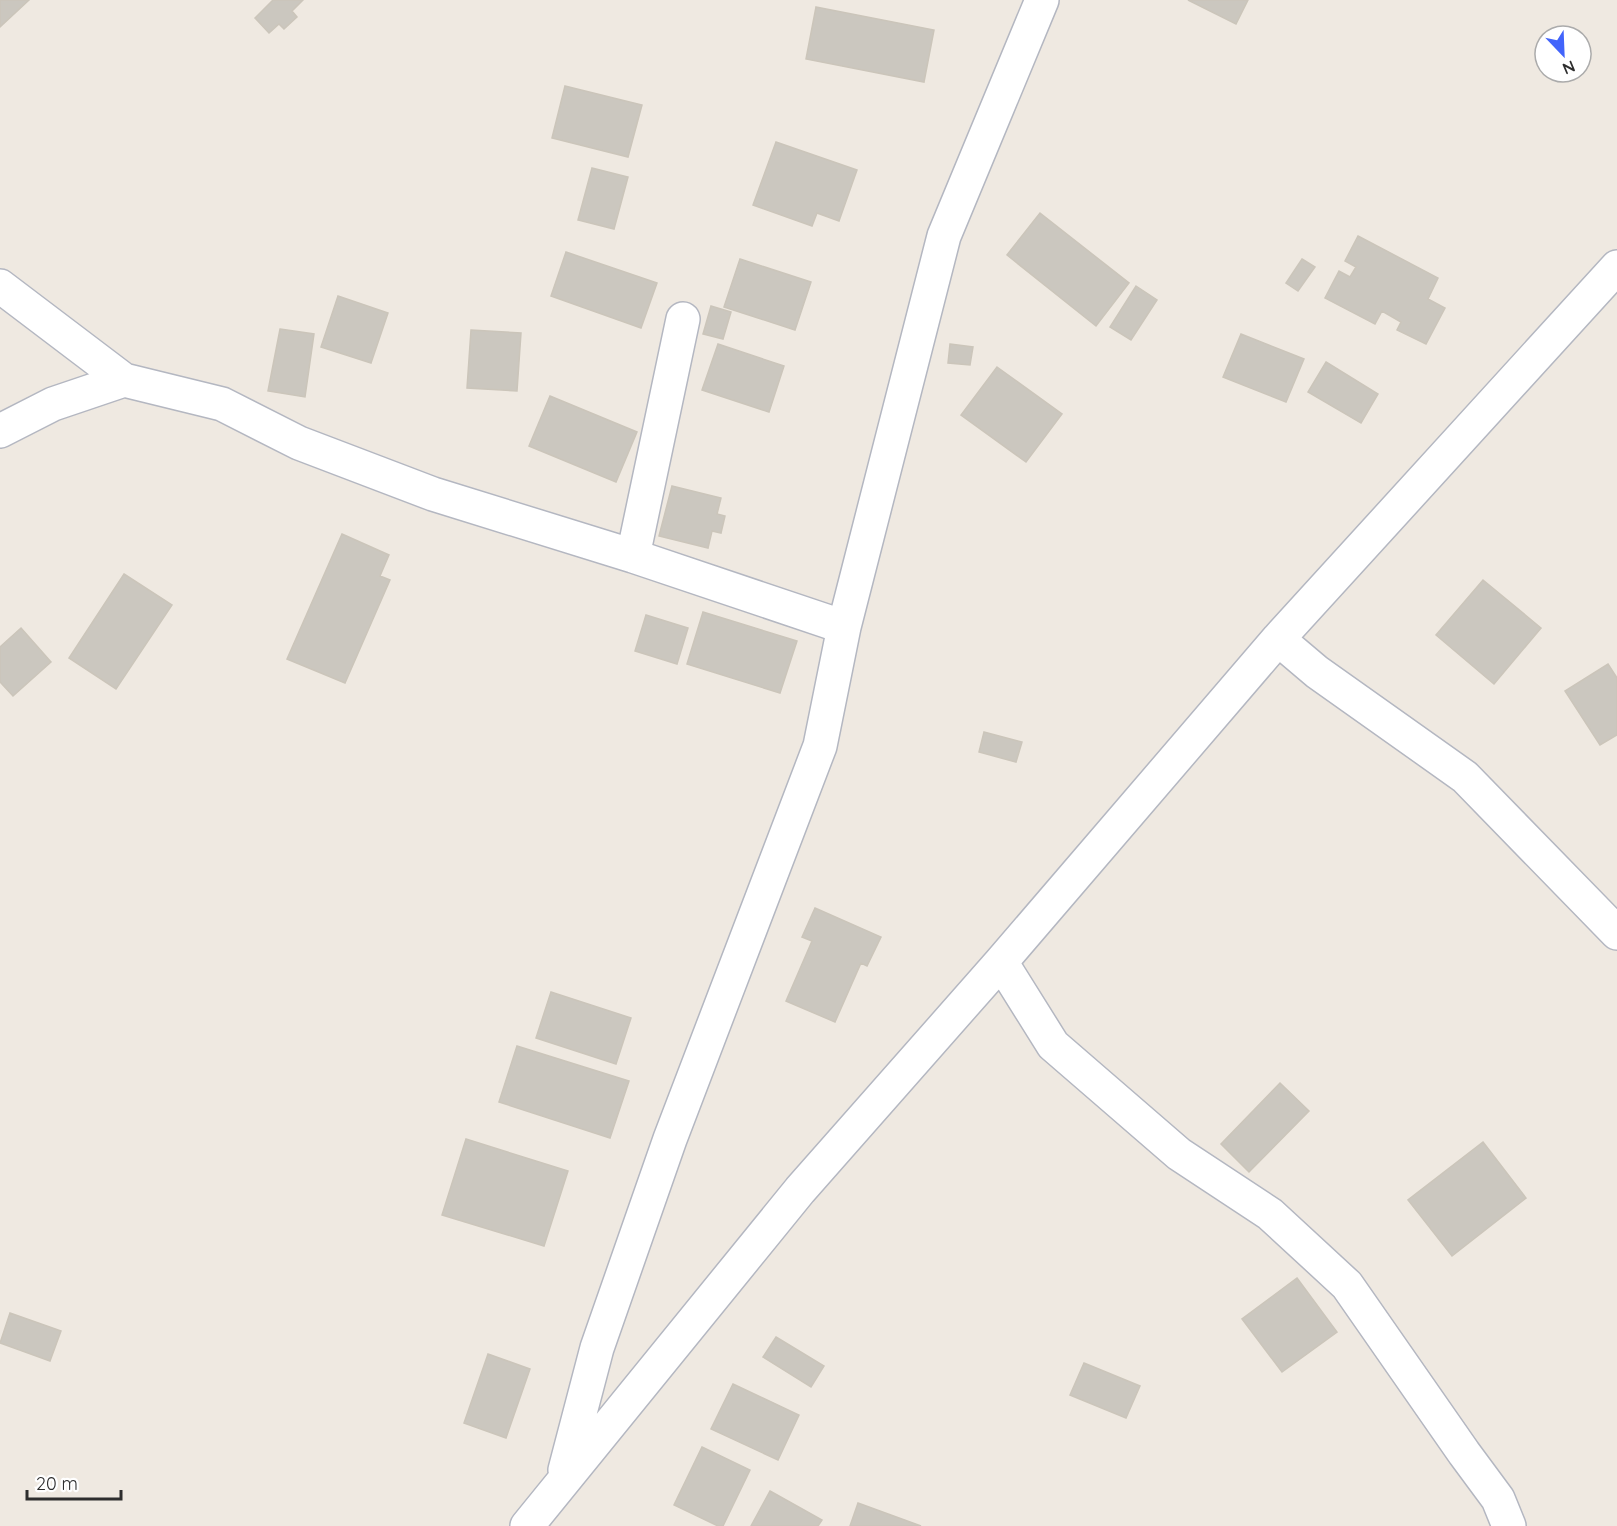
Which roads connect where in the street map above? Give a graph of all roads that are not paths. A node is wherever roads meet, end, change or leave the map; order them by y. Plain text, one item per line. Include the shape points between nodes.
1 (1042, 0) edge
2 (1617, 267) edge
3 (0, 286) edge
4 (683, 319) dead end
5 (124, 380) junction
6 (0, 431) edge
7 (633, 556) junction
8 (844, 627) junction
9 (1278, 639) junction
10 (1617, 933) edge
11 (1000, 962) junction
12 (562, 1482) junction
13 (527, 1526) edge
14 (1509, 1526) edge

1 - 8 street via 944,236
2 - 9 street
3 - 5 street
4 - 7 street
5 - 6 street via 53,404
5 - 7 street via 222,404 299,443 433,494
7 - 8 street
8 - 12 street via 820,747 666,1150 597,1348
9 - 10 street via 1317,672 1465,777
9 - 11 street
11 - 12 street via 800,1190
11 - 14 street via 1053,1046 1179,1154 1270,1214 1347,1285 1498,1499
12 - 13 street

